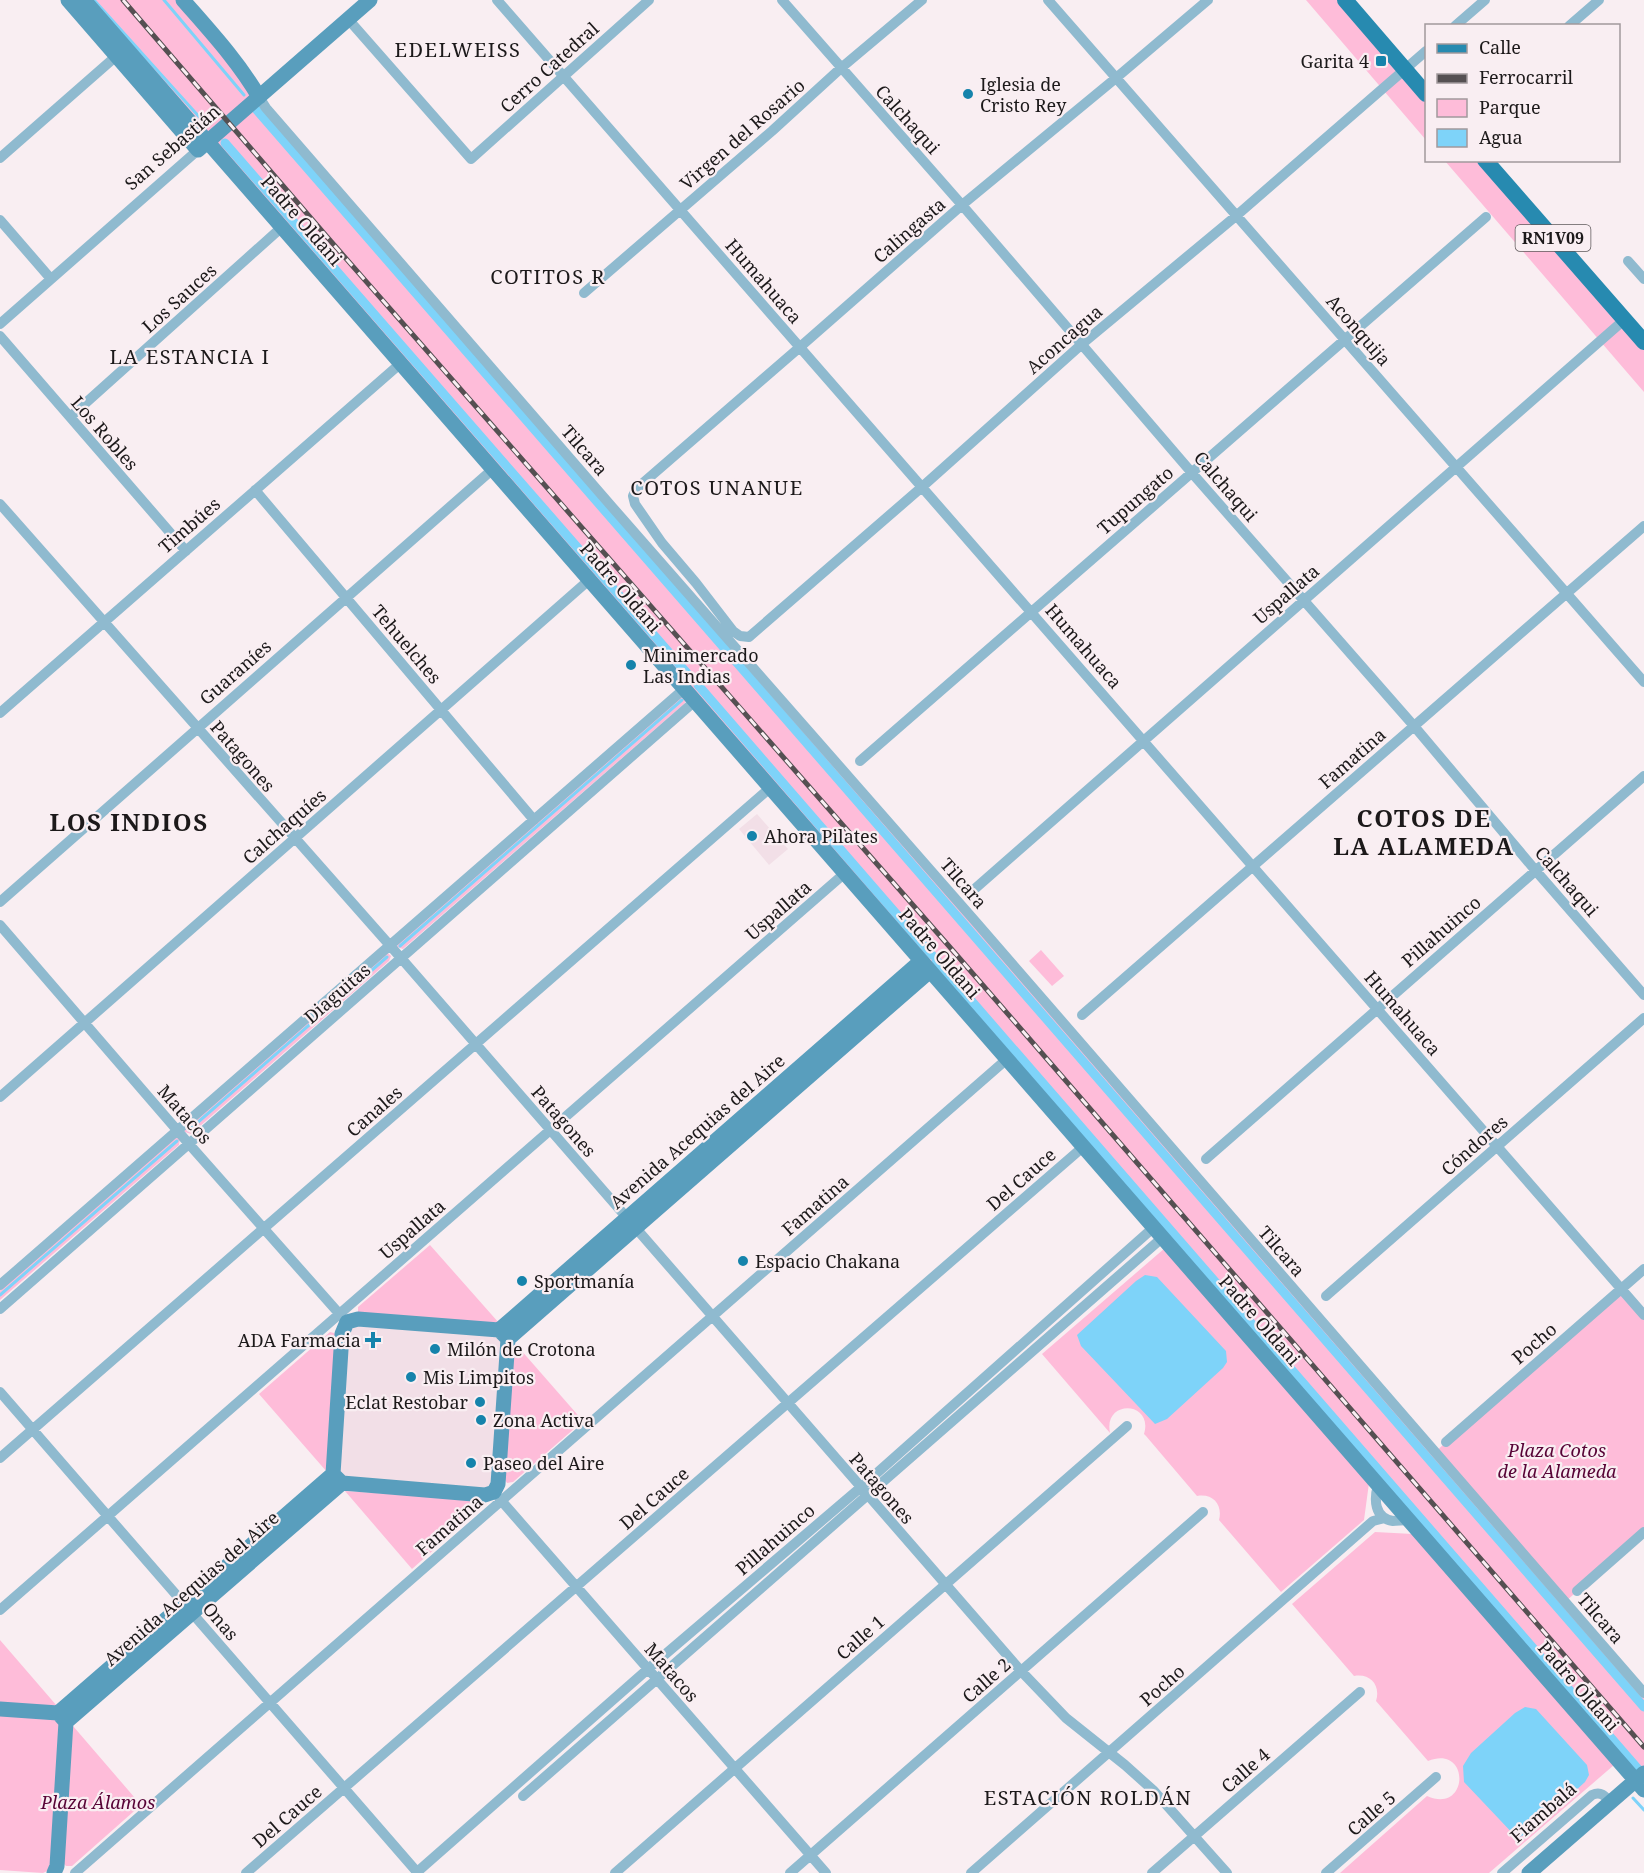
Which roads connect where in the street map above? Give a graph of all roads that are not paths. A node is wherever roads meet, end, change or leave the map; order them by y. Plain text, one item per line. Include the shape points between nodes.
1 (68, 0) edge
2 (84, 0) edge
3 (183, 0) edge
4 (370, 0) edge
5 (497, 0) edge
6 (649, 0) edge
7 (782, 0) edge
8 (922, 0) edge
9 (1048, 0) edge
10 (1208, 0) edge
11 (1345, 0) edge
12 (1485, 0) edge
13 (1599, 0) edge
14 (348, 19) junction
15 (1457, 24) edge
16 (1571, 24) edge
17 (121, 52) junction
18 (1425, 52) edge
19 (841, 68) junction
20 (1405, 69) junction
21 (564, 76) junction
22 (1116, 78) junction
23 (1425, 92) edge
24 (259, 97) junction
25 (203, 146) junction
26 (0, 158) edge
27 (1487, 162) edge
28 (962, 205) junction
29 (680, 209) junction
30 (1236, 216) junction
31 (1486, 217) dead end
32 (0, 220) edge
33 (282, 227) junction
34 (1628, 261) dead end
35 (51, 279) junction
36 (1644, 279) edge
37 (584, 293) dead end
38 (1624, 320) junction
39 (0, 324) edge
40 (0, 336) edge
41 (1345, 339) junction
42 (1644, 342) edge
43 (1082, 344) junction
44 (800, 347) junction
45 (400, 363) junction
46 (70, 417) junction
47 (1456, 467) junction
48 (493, 469) junction
49 (1192, 473) junction
50 (922, 487) junction
51 (255, 490) junction
52 (2, 509) edge
53 (1644, 526) edge
54 (186, 551) junction
55 (589, 580) junction
56 (1567, 592) junction
57 (346, 597) junction
58 (1304, 601) junction
59 (1032, 612) junction
60 (104, 622) junction
61 (749, 637) joint
62 (1644, 682) edge
63 (684, 689) junction
64 (695, 701) junction
65 (441, 710) junction
66 (0, 713) edge
67 (1414, 726) junction
68 (197, 728) junction
69 (1143, 741) junction
70 (860, 761) dead end
71 (1644, 776) edge
72 (770, 788) junction
73 (534, 820) junction
74 (295, 838) junction
75 (1253, 867) junction
76 (1536, 870) junction
77 (845, 873) junction
78 (970, 893) dead end
79 (0, 902) edge
80 (0, 925) edge
81 (390, 946) junction
82 (401, 958) junction
83 (925, 966) junction
84 (1644, 995) edge
85 (1377, 1008) junction
86 (1082, 1015) dead end
87 (1644, 1018) edge
88 (85, 1023) junction
89 (476, 1044) junction
90 (1007, 1059) junction
91 (0, 1097) edge
92 (177, 1130) junction
93 (550, 1130) junction
94 (189, 1144) junction
95 (1497, 1146) junction
96 (1083, 1147) junction
97 (1206, 1159) dead end
98 (631, 1223) junction
99 (264, 1229) junction
100 (1158, 1233) junction
101 (1644, 1269) edge
102 (0, 1285) edge
103 (1622, 1288) junction
104 (1326, 1296) dead end
105 (0, 1309) edge
106 (1644, 1316) edge
107 (712, 1317) junction
108 (343, 1318) junction
109 (504, 1335) junction
110 (0, 1392) edge
111 (788, 1404) junction
112 (1127, 1426) dead end
113 (33, 1430) junction
114 (1446, 1442) dead end
115 (0, 1458) edge
116 (338, 1478) junction
117 (1378, 1485) junction
118 (863, 1492) junction
119 (498, 1497) junction
120 (1376, 1508) junction
121 (1203, 1512) dead end
122 (108, 1516) junction
123 (1385, 1518) junction
124 (1408, 1520) junction
125 (1373, 1521) junction
126 (1644, 1532) edge
127 (945, 1585) junction
128 (576, 1587) junction
129 (1577, 1591) dead end
130 (188, 1609) junction
131 (0, 1610) edge
132 (648, 1669) junction
133 (1021, 1671) junction
134 (657, 1679) junction
135 (1360, 1692) dead end
136 (1644, 1693) edge
137 (270, 1703) junction
138 (0, 1709) edge
139 (62, 1718) junction
140 (1109, 1753) junction
141 (735, 1768) junction
142 (1437, 1777) dead end
143 (1642, 1778) edge
144 (344, 1788) junction
145 (523, 1796) dead end
146 (1610, 1802) junction
147 (1195, 1836) junction
148 (811, 1855) junction
149 (54, 1873) edge
150 (75, 1873) edge
151 (246, 1873) edge
152 (416, 1873) edge
153 (615, 1873) edge
154 (790, 1873) edge
155 (826, 1873) edge
156 (971, 1873) edge
157 (1152, 1873) edge
158 (1227, 1873) edge
159 (1326, 1873) edge
160 (1502, 1873) edge
161 (1529, 1873) edge

1 - 17 main road
2 - 17 main road
3 - 24 main road via 218,39
4 - 14 main road, San Sebastián
5 - 21 street, Humahuaca
6 - 21 street, Cerro Catedral
7 - 19 street, Calchaqui
8 - 19 street, Virgen del Rosario
9 - 22 street, Aconquija
10 - 22 street, Calingasta
11 - 20 main road
12 - 15 street
13 - 16 street
14 - 21 street, Cerro Catedral via 471,159
14 - 24 main road, San Sebastián
17 - 25 main road, Padre Oldani
17 - 26 street
18 - 20 street, Aconcagua
19 - 28 street, Calchaqui
19 - 29 street, Virgen del Rosario
20 - 23 main road
20 - 30 street, Aconcagua
21 - 29 street, Humahuaca
22 - 28 street, Calingasta
22 - 30 street, Aconquija
24 - 25 main road, San Sebastián
24 - 136 street, Tilcara
25 - 33 main road, Padre Oldani
25 - 35 street, San Sebastián
27 - 38 main road, RN1V09
28 - 43 street, Calchaqui
28 - 44 street, Calingasta
29 - 37 street, Virgen del Rosario
29 - 44 street, Humahuaca
30 - 41 street, Aconquija
30 - 43 street, Aconcagua
31 - 41 street, Tupungato
32 - 35 street
33 - 45 main road, Padre Oldani
33 - 46 street, Los Sauces
34 - 36 street
35 - 39 street, San Sebastián
38 - 42 main road, RN1V09
38 - 47 street, Uspallata
40 - 46 street, Los Robles
41 - 47 street, Aconquija
41 - 49 street, Tupungato
43 - 49 street, Calchaqui
43 - 50 street, Aconcagua
44 - 50 street, Humahuaca
44 - 61 street, Calingasta via 636,489 633,496 662,543 709,602 733,631
45 - 48 main road, Padre Oldani
45 - 51 street, Timbúes
46 - 54 street, Los Robles
47 - 56 street, Aconquija
47 - 58 street, Uspallata
48 - 55 main road, Padre Oldani
48 - 57 street, Guaraníes
49 - 58 street, Calchaqui
49 - 59 street, Tupungato
50 - 59 street, Humahuaca
50 - 61 street, Aconcagua
51 - 54 street, Timbúes
51 - 57 street, Tehuelches
52 - 60 street, Patagones
53 - 56 street, Famatina
54 - 60 street, Timbúes
55 - 63 main road, Padre Oldani
55 - 65 street, Calchaquíes
56 - 62 street, Aconquija
56 - 67 street, Famatina
57 - 65 street, Tehuelches
57 - 68 street, Guaraníes
58 - 67 street, Calchaqui
58 - 69 street, Uspallata
59 - 69 street, Humahuaca
59 - 70 street, Tupungato
60 - 66 street, Timbúes
60 - 68 street, Patagones
63 - 64 main road, Padre Oldani
63 - 73 street, Diaguitas
64 - 72 main road, Padre Oldani
64 - 82 street, Diaguitas
65 - 73 street, Tehuelches
65 - 74 street, Calchaquíes
67 - 75 street, Famatina
67 - 76 street, Calchaqui
68 - 74 street, Patagones
68 - 79 street, Guaraníes
69 - 75 street, Humahuaca
69 - 78 street, Uspallata
71 - 76 street, Pillahuinco
72 - 77 main road, Padre Oldani
72 - 89 street, Canales
73 - 81 street, Diaguitas
74 - 81 street, Patagones
74 - 88 street, Calchaquíes
75 - 85 street, Humahuaca
75 - 86 street, Famatina
76 - 84 street, Calchaqui
76 - 85 street, Pillahuinco
77 - 83 main road, Padre Oldani
77 - 93 street, Uspallata
80 - 88 street, Matacos
81 - 82 street, Patagones
81 - 92 street, Diaguitas
82 - 89 street, Patagones
82 - 94 street, Diaguitas
83 - 90 main road, Padre Oldani
83 - 98 main road, Avenida Acequias del Aire
85 - 95 street, Humahuaca
85 - 97 street, Pillahuinco
87 - 95 street, Cóndores
88 - 91 street, Calchaquíes
88 - 92 street, Matacos
89 - 93 street, Patagones
89 - 99 street, Canales
90 - 96 main road, Padre Oldani
90 - 107 street, Famatina
92 - 94 street, Matacos
92 - 102 street, Diaguitas
93 - 98 street, Patagones
93 - 108 street, Uspallata
94 - 99 street, Matacos
94 - 105 street, Diaguitas
95 - 103 street, Humahuaca
95 - 104 street, Cóndores
96 - 100 main road, Padre Oldani
96 - 111 street, Del Cauce
98 - 107 street, Patagones
98 - 109 main road, Avenida Acequias del Aire
99 - 108 street, Matacos
99 - 113 street, Canales
100 - 117 main road, Padre Oldani
100 - 118 street, Pillahuinco
101 - 103 street, Pocho
103 - 106 street, Humahuaca
103 - 114 street, Pocho
107 - 111 street, Patagones
107 - 119 street, Famatina
108 - 109 main road
108 - 116 main road
108 - 122 street, Uspallata
109 - 119 main road
110 - 113 street, Onas
111 - 118 street, Patagones
111 - 128 street, Del Cauce
112 - 127 street, Calle 1
113 - 115 street, Canales
113 - 122 street, Onas
116 - 119 main road
116 - 130 main road, Avenida Acequias del Aire
117 - 120 street via 1374,1496
117 - 124 main road, Padre Oldani
118 - 127 street, Patagones
118 - 132 street, Pillahuinco
118 - 134 street, Pillahuinco
119 - 128 street, Matacos
119 - 137 street, Famatina
120 - 123 street
120 - 125 street
121 - 133 street, Calle 2
122 - 130 street, Onas
122 - 131 street, Uspallata
123 - 124 street, Pocho
123 - 125 street, Pocho
124 - 143 main road, Padre Oldani
125 - 140 street, Pocho
126 - 129 street
127 - 133 street, Patagones
127 - 141 street, Calle 1
128 - 132 street, Matacos
128 - 144 street, Del Cauce
130 - 137 street, Onas
130 - 139 main road, Avenida Acequias del Aire
132 - 134 street, Matacos
132 - 152 street, Pillahuinco
133 - 140 street, Patagones via 1066,1718
133 - 148 street, Calle 2
134 - 141 street, Matacos
134 - 145 street, Pillahuinco
135 - 147 street, Calle 4
137 - 144 street, Onas
137 - 150 street, Famatina
138 - 139 main road
139 - 149 main road
140 - 147 street, Patagones via 1154,1791
140 - 156 street, Pocho
141 - 148 street, Matacos
141 - 153 street, Calle 1
142 - 159 street, Calle 5
143 - 146 main road, Fiambalá
144 - 151 street, Del Cauce
144 - 152 street, Onas
146 - 160 street, Fiambalá via 1601,1793 1592,1795
146 - 161 main road, Fiambalá
147 - 157 street, Calle 4
147 - 158 street, Patagones
148 - 154 street, Calle 2
148 - 155 street, Matacos

